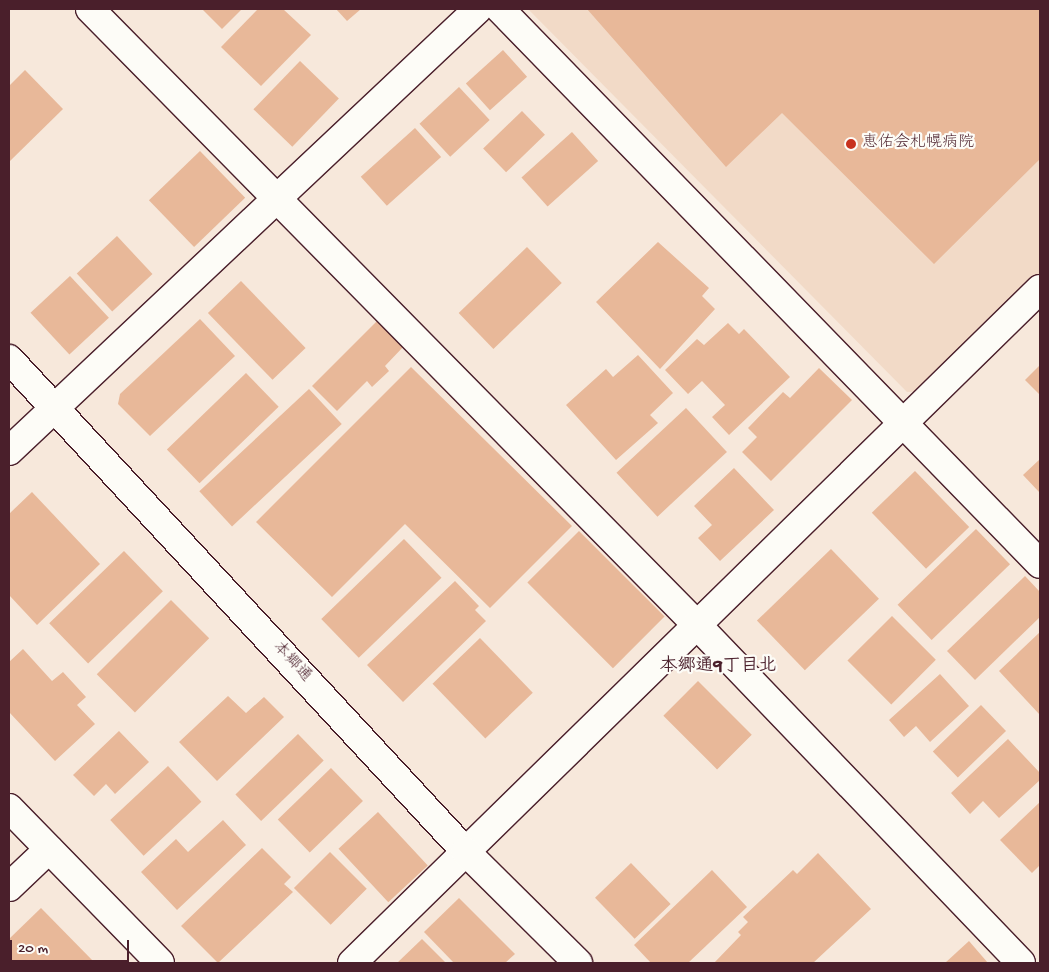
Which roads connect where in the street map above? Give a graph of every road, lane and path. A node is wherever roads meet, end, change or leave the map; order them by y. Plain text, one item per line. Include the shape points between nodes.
1 (90, 9) edge
2 (478, 9) edge
3 (500, 9) edge
4 (275, 199) junction
5 (1040, 289) edge
6 (9, 359) edge
7 (54, 406) junction
8 (902, 424) junction
9 (9, 451) edge
10 (1040, 564) edge
11 (697, 625) junction
12 (9, 808) edge
13 (49, 849) junction
14 (465, 851) junction
15 (9, 888) edge
16 (160, 963) edge
17 (352, 963) edge
18 (578, 963) edge
19 (1021, 963) edge

1 - 4 street
2 - 4 street
3 - 8 street
4 - 7 street
4 - 11 street
5 - 8 street
6 - 7 street, 本郷通
7 - 9 street
7 - 14 street, 本郷通
8 - 10 street
8 - 11 street
11 - 14 street
11 - 19 street
12 - 13 street
13 - 15 street
13 - 16 street
14 - 17 street
14 - 18 street, 本郷通

